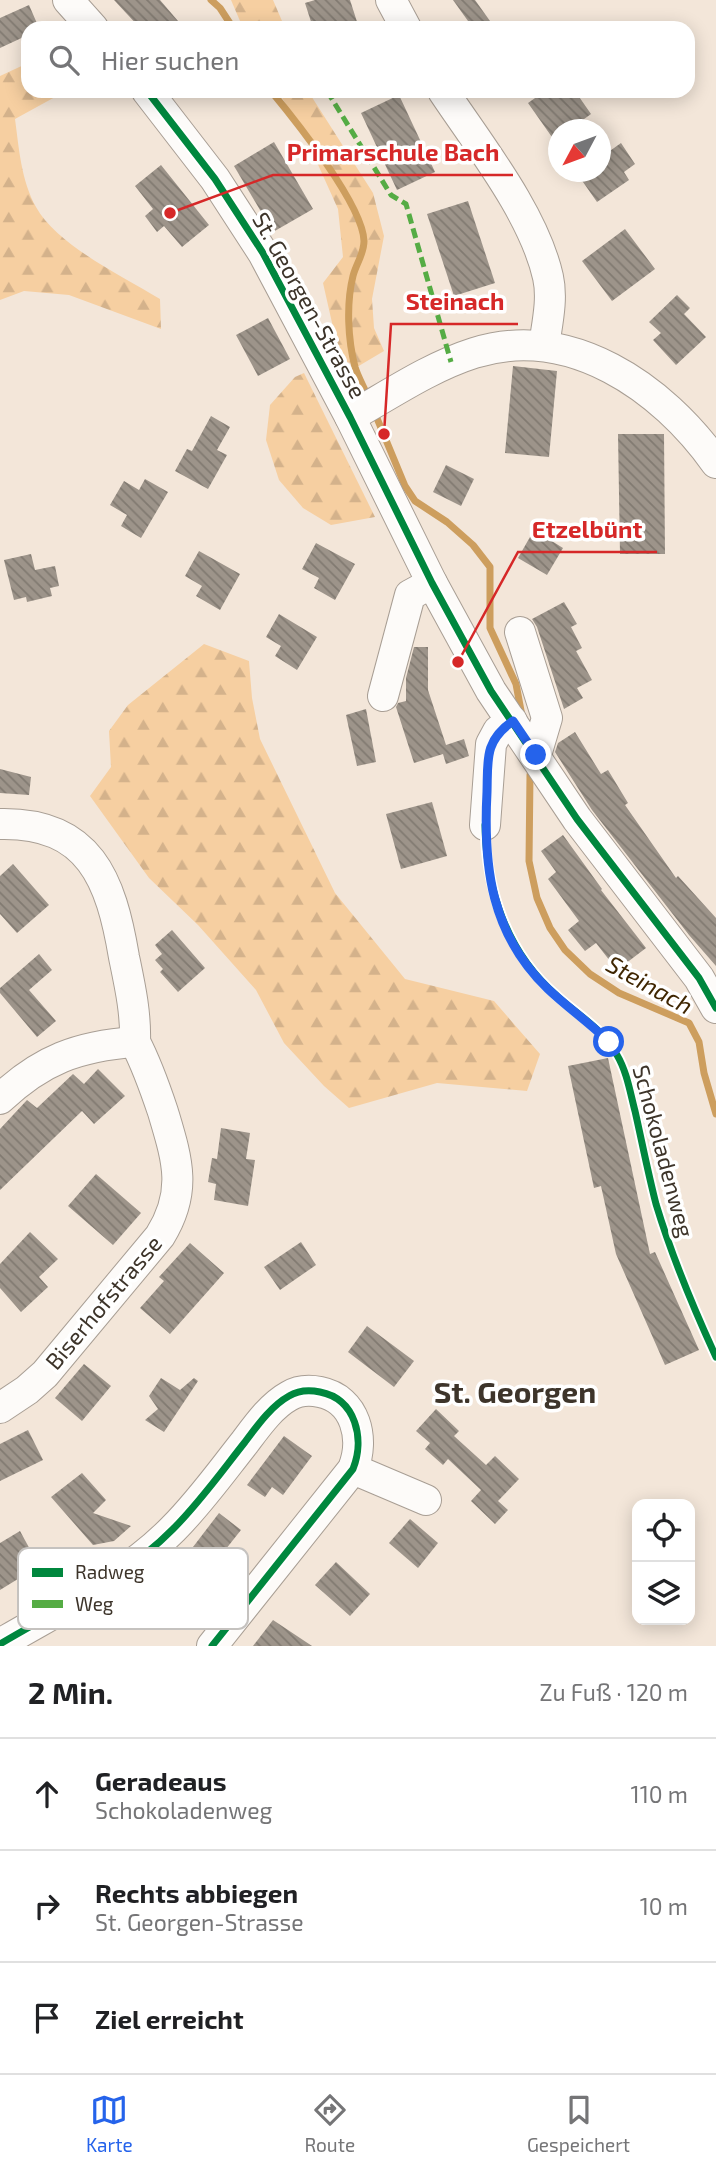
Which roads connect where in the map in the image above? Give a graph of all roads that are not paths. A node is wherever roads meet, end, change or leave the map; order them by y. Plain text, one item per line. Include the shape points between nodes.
1 (68, 0) edge
2 (391, 0) edge
3 (87, 21) edge
4 (402, 21) edge
5 (152, 98) edge
6 (448, 98) edge
7 (544, 346) junction
8 (357, 413) junction
9 (716, 464) edge
10 (432, 583) junction
11 (520, 632) dead end
12 (383, 696) dead end
13 (514, 723) junction
14 (536, 755) junction
15 (0, 824) edge
16 (485, 825) dead end
17 (716, 1008) edge
18 (135, 1042) junction
19 (0, 1099) edge
20 (0, 1408) edge
21 (353, 1469) junction
22 (426, 1500) dead end
23 (153, 1548) edge
24 (248, 1601) edge
25 (25, 1629) edge
26 (226, 1629) edge
27 (0, 1644) edge
28 (212, 1646) edge

1 - 3 street
2 - 4 street
5 - 8 street, St. Georgen-Strasse via 215,179
6 - 7 street via 534,237 548,278 550,305
7 - 8 street via 473,353
7 - 9 street via 589,357 630,380 685,426
8 - 10 street, St. Georgen-Strasse
10 - 12 street via 410,595
10 - 13 street, St. Georgen-Strasse via 482,676
11 - 14 street via 547,718
13 - 14 street, St. Georgen-Strasse
13 - 16 street via 498,731 491,744
14 - 17 street, St. Georgen-Strasse via 577,819 699,978
15 - 18 street via 57,832 71,840 103,880 119,927 135,1016
18 - 19 street via 55,1058
18 - 20 street, Biserhofstrasse via 147,1064 177,1159 170,1220 45,1374
21 - 22 street
21 - 23 street via 360,1442 345,1406 332,1396 313,1391 288,1396
21 - 24 street
25 - 27 street
26 - 28 street

